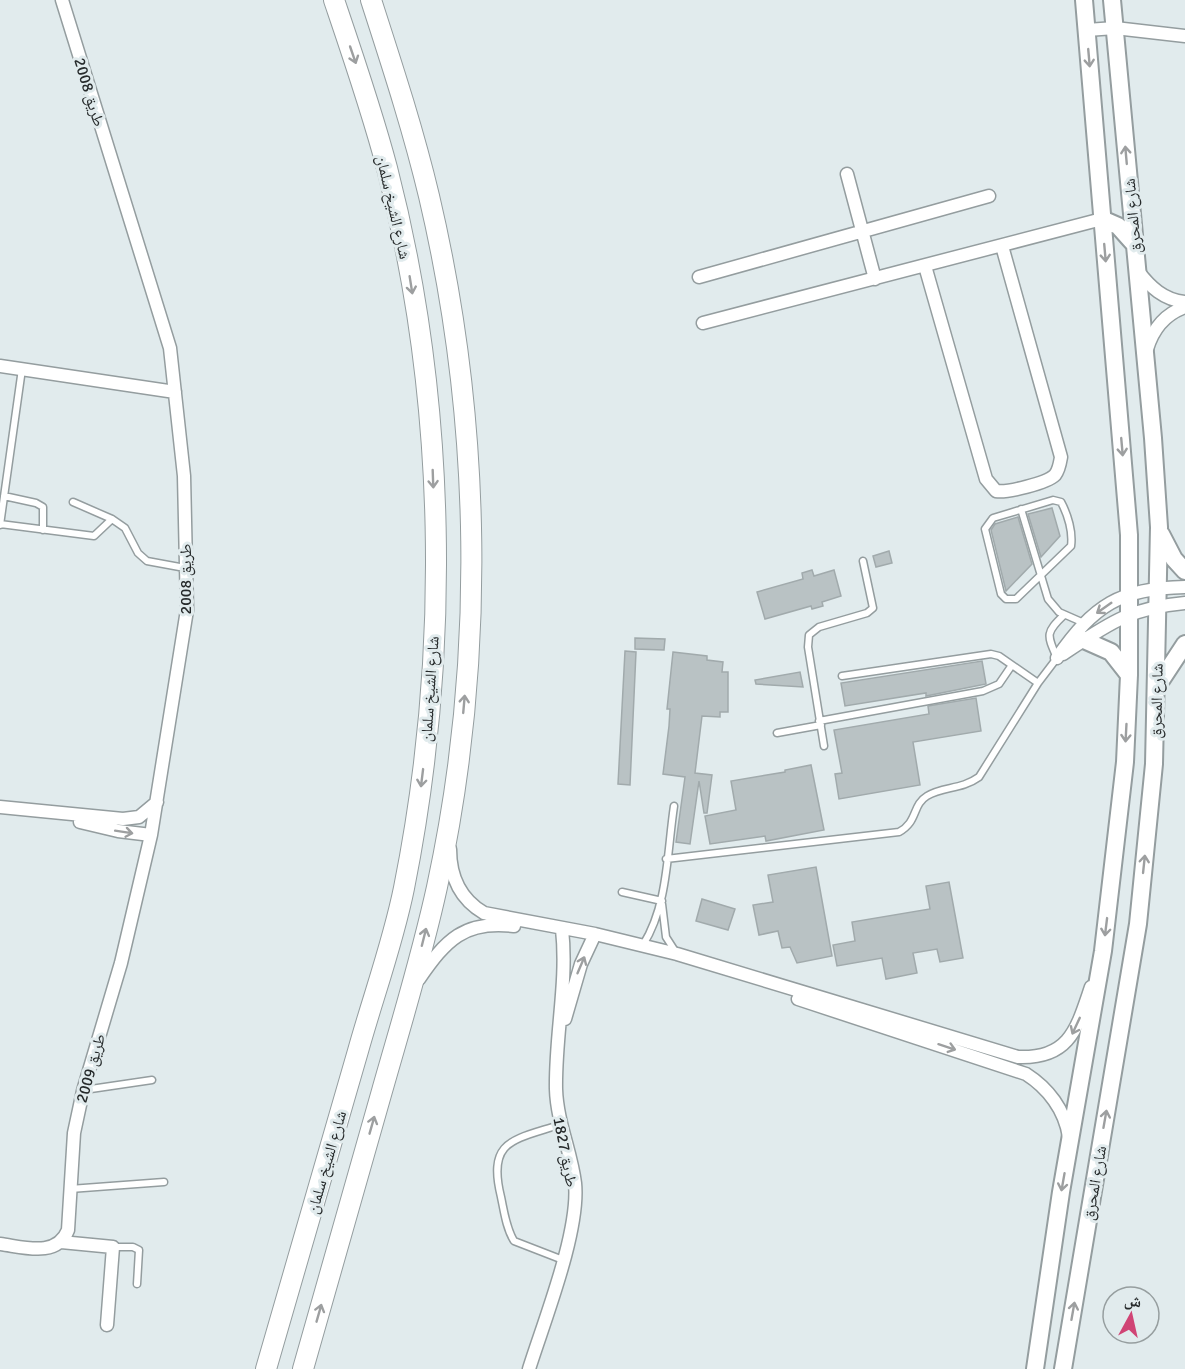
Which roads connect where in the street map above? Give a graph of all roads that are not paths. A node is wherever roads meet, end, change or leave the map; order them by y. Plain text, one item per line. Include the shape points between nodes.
1 (62, 0) edge
2 (334, 0) edge
3 (371, 0) edge
4 (380, 0) edge
5 (1084, 0) edge
6 (1112, 0) edge
7 (1115, 28) junction
8 (1086, 30) junction
9 (1185, 36) edge
10 (392, 63) junction
11 (847, 174) dead end
12 (989, 196) dead end
13 (1102, 219) junction
14 (862, 232) junction
15 (1135, 245) junction
16 (1002, 246) junction
17 (925, 266) junction
18 (1137, 270) junction
19 (699, 277) dead end
20 (874, 279) junction
21 (1185, 304) edge
22 (703, 324) dead end
23 (1145, 356) junction
24 (0, 366) edge
25 (22, 369) junction
26 (175, 392) junction
27 (4, 496) junction
28 (72, 502) dead end
29 (1021, 509) junction
30 (112, 519) junction
31 (0, 524) edge
32 (1159, 527) junction
33 (43, 530) junction
34 (863, 561) dead end
35 (186, 568) junction
36 (1185, 572) edge
37 (1040, 575) junction
38 (1158, 587) junction
39 (1185, 587) edge
40 (1130, 592) junction
41 (1185, 603) edge
42 (1157, 606) junction
43 (1130, 613) junction
44 (1064, 615) junction
45 (1084, 623) junction
46 (1084, 640) junction
47 (1185, 644) edge
48 (1057, 658) junction
49 (1012, 664) junction
50 (1129, 675) junction
51 (842, 676) dead end
52 (1038, 683) junction
53 (1156, 689) junction
54 (820, 723) junction
55 (777, 734) dead end
56 (824, 746) dead end
57 (157, 801) junction
58 (674, 806) dead end
59 (0, 807) edge
60 (56, 814) junction
61 (450, 814) junction
62 (151, 835) junction
63 (666, 860) junction
64 (622, 892) dead end
65 (662, 901) junction
66 (562, 932) junction
67 (594, 937) junction
68 (643, 945) junction
69 (1103, 951) junction
70 (677, 954) junction
71 (411, 992) junction
72 (559, 1037) junction
73 (152, 1080) dead end
74 (83, 1091) junction
75 (559, 1125) junction
76 (1070, 1144) junction
77 (164, 1182) dead end
78 (70, 1190) junction
79 (60, 1242) junction
80 (0, 1244) edge
81 (113, 1247) junction
82 (563, 1260) junction
83 (137, 1284) dead end
84 (107, 1326) dead end
85 (266, 1369) edge
86 (303, 1369) edge
87 (529, 1369) edge
88 (1035, 1369) edge
89 (1063, 1369) edge

1 - 26 street, طريق 2008 via 170,348
2 -> 85 main road, شارع الشيخ سلمان via 387,170 409,270 424,371 433,474 432,679 422,781 404,891
3 - 10 main road
4 - 10 street
5 - 8 main road, شارع المحرق
6 - 7 main road, شارع المحرق
7 - 8 street
7 - 9 street
15 -> 7 main road, شارع المحرق
8 -> 13 main road, شارع المحرق
61 -> 10 main road via 460,745 470,608 465,424 443,264
11 - 14 street
12 - 14 street
13 - 15 main road via 1118,226
13 - 16 street
13 -> 40 main road, شارع المحرق via 1129,535
14 - 19 street
14 - 20 street
15 - 18 main road, شارع المحرق
16 - 17 street
16 - 17 street via 1060,457 1058,470 1050,479 1007,491 996,490 986,479
17 - 20 street
18 - 21 street via 1161,295
18 - 23 main road, شارع المحرق
20 - 22 street
21 - 23 street via 1161,321 1150,337
23 - 32 main road, شارع المحرق
24 - 25 street
25 - 26 street
25 - 27 lane
26 - 35 street, طريق 2008 via 184,476
27 - 31 lane
27 - 33 lane via 43,507
28 - 30 lane
29 - 37 lane
29 - 37 lane via 1053,500 1060,502 1065,511 1071,546
29 - 37 lane via 993,518 985,529 1000,594 1016,599
30 - 33 lane via 94,536
30 - 35 lane via 125,528 138,553 147,561
31 - 33 lane
32 - 36 main road via 1169,552
32 - 38 main road, شارع المحرق
34 - 54 lane via 873,608 819,627 809,635
35 - 57 street, طريق 2008 via 187,609
37 - 44 lane via 1048,599
38 - 39 street
38 - 40 street
38 - 42 main road, شارع المحرق
40 - 43 main road, شارع المحرق
40 -> 45 street
41 - 42 street
42 - 43 street
42 - 53 main road, شارع المحرق
43 - 46 street
43 - 50 main road, شارع المحرق
44 - 45 lane
44 - 48 lane via 1049,634
45 - 48 street
46 - 48 street
46 - 50 main road via 1111,652
47 - 53 main road
48 - 52 lane
49 - 51 lane via 992,654
49 - 52 lane
49 - 54 lane via 999,684 983,691
50 -> 69 main road, شارع المحرق via 1125,762
52 - 63 lane via 979,777 964,786 928,794 913,821 899,832
89 -> 53 main road, شارع المحرق via 1138,924 1154,764
54 - 55 lane
54 - 56 lane
57 - 60 street via 147,813 132,819
57 - 62 street, طريق 2009
58 - 63 lane
59 - 60 street
60 -> 62 street via 118,831
61 - 66 street via 450,862 456,882 470,904 497,917
71 -> 61 main road via 437,888
62 - 74 street, طريق 2009 via 121,963
63 - 65 lane
64 - 65 lane
65 - 68 lane
65 - 70 lane via 666,937
66 - 67 street
66 - 71 street via 484,925 464,931 449,940
66 - 72 street, طريق 1827
67 - 68 street
72 -> 67 street, طريق 1827 via 578,972
67 -> 76 street via 1016,1070 1035,1080 1052,1096 1064,1119
68 - 70 street
69 -> 70 street via 1077,1029 1058,1049 1032,1058
69 - 76 main road, شارع المحرق
86 -> 71 main road
72 - 75 street, طريق 1827
73 - 74 lane
74 - 78 street, طريق 2009 via 74,1132
75 - 82 street, طريق 1827 via 575,1183
75 - 82 lane via 518,1138 498,1154 495,1167 514,1242
76 -> 88 main road, شارع المحرق
77 - 78 lane
78 - 79 street, طريق 2009 via 68,1230
79 - 80 street via 45,1249
79 - 81 street
81 - 83 lane via 140,1250
81 - 84 street
82 - 87 street, طريق 1827

